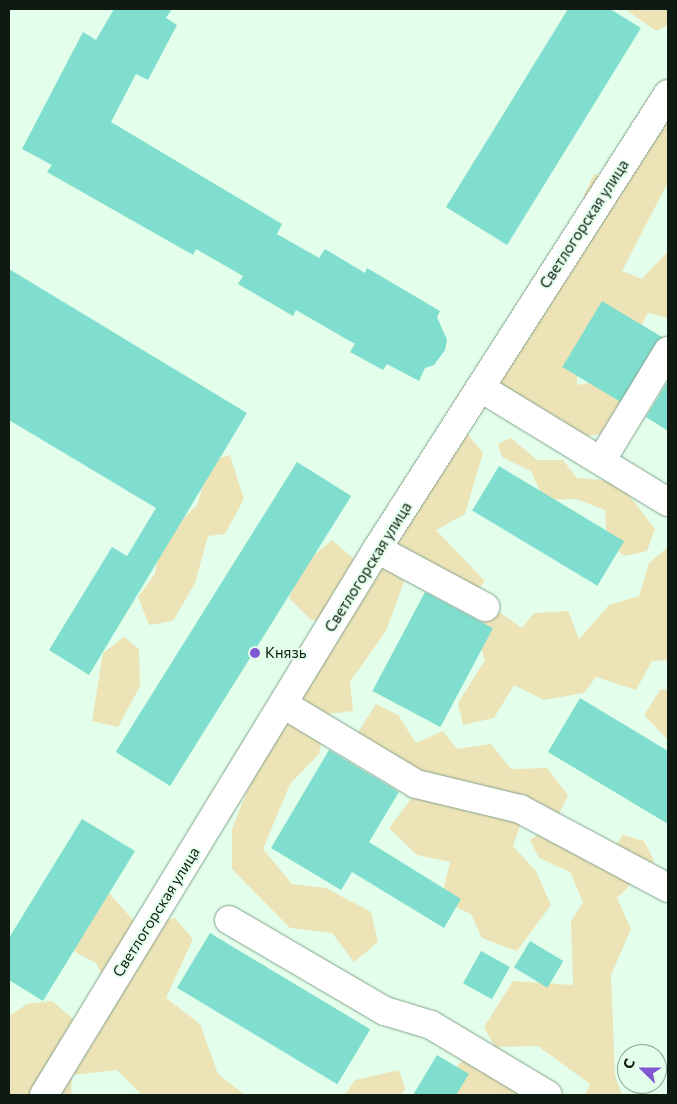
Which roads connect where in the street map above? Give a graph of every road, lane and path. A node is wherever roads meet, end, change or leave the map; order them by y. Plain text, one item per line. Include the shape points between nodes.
1 (668, 96) edge
2 (668, 351) edge
3 (481, 388) junction
4 (601, 461) junction
5 (668, 502) edge
6 (377, 549) junction
7 (484, 607) dead end
8 (283, 704) junction
9 (668, 888) edge
10 (229, 920) dead end
11 (44, 1095) edge
12 (548, 1095) edge

1 - 3 street, Светлогорская улица
2 - 4 street
3 - 4 street
3 - 6 street, Светлогорская улица
4 - 5 street
6 - 7 street
6 - 8 street, Светлогорская улица
8 - 9 street via 416,784 520,809
8 - 11 street, Светлогорская улица
10 - 12 street via 385,1011 431,1025

